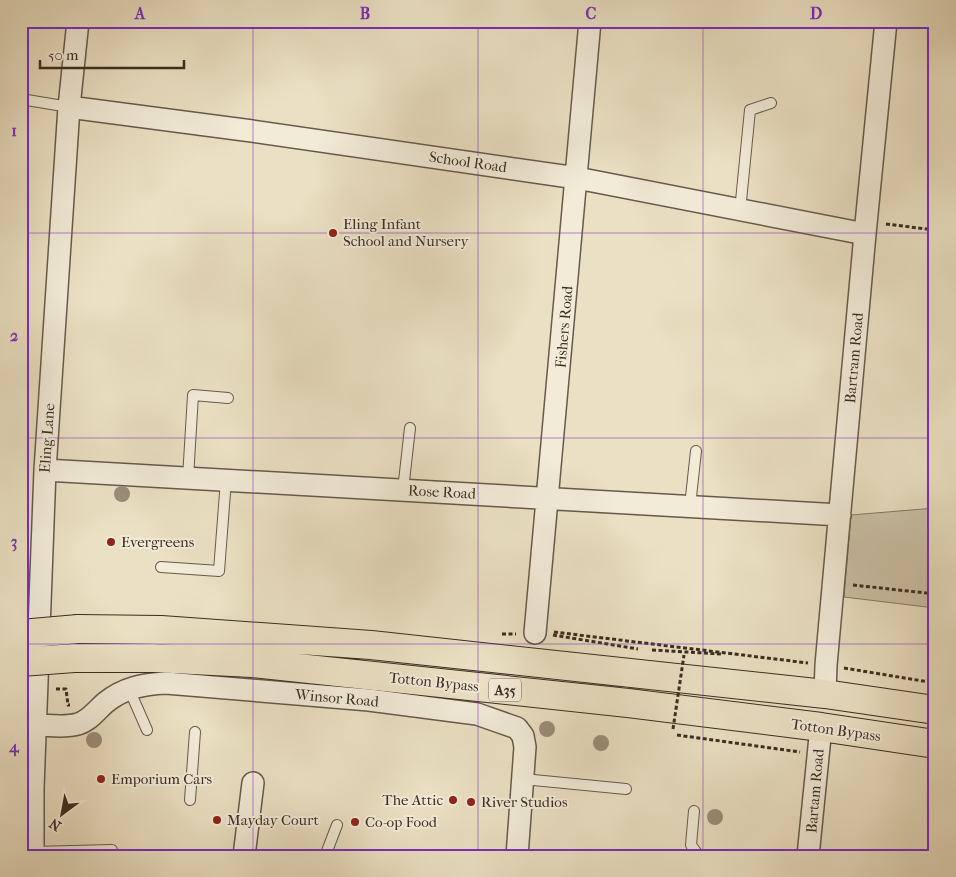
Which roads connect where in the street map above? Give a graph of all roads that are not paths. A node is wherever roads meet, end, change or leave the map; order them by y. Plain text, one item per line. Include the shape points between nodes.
1 (78, 21) edge
2 (590, 21) edge
3 (886, 21) edge
4 (21, 99) edge
5 (771, 103) dead end
6 (69, 107) junction
7 (577, 178) junction
8 (740, 211) junction
9 (865, 228) junction
10 (228, 398) dead end
11 (410, 428) dead end
12 (696, 451) dead end
13 (45, 470) junction
14 (188, 478) junction
15 (226, 480) junction
16 (402, 490) junction
17 (548, 498) junction
18 (690, 506) junction
19 (840, 515) junction
20 (161, 567) dead end
21 (535, 633) road end
22 (21, 634) edge
23 (21, 662) edge
24 (129, 689) junction
25 (825, 694) junction
26 (935, 710) edge
27 (32, 724) junction
28 (820, 727) junction
29 (147, 730) dead end
30 (195, 732) dead end
31 (935, 744) edge
32 (523, 779) junction
33 (253, 783) dead end
34 (626, 789) dead end
35 (190, 800) dead end
36 (694, 810) dead end
37 (337, 825) dead end
38 (112, 850) dead end
39 (33, 854) edge
40 (244, 856) edge
41 (328, 856) edge
42 (517, 856) edge
43 (699, 856) edge
44 (808, 856) edge

1 - 6 street, Eling Lane
2 - 7 street, Fishers Road
3 - 9 street, Bartram Road
4 - 6 lane
5 - 8 lane via 750,110
6 - 7 street, School Road
6 - 13 street, Eling Lane
7 - 8 street, School Road
7 - 17 street, Fishers Road
8 - 9 street, School Road
9 - 19 street, Bartram Road
10 - 14 lane via 194,394
11 - 16 lane
12 - 18 lane
13 - 14 street, Rose Road
13 - 27 street, Eling Lane via 37,689
14 - 15 street, Rose Road
15 - 16 street, Rose Road
15 - 20 lane via 219,571
16 - 17 street, Rose Road
17 - 18 street, Rose Road
17 - 21 street, Fishers Road
18 - 19 street, Rose Road
19 - 25 street, Bartram Road
22 - 25 main road, Totton Bypass / A35, bridge via 78,629 162,630 371,644
23 - 28 main road, Totton Bypass / A35, bridge via 74,658 252,662
24 - 27 street, Winsor Road via 78,724
24 - 29 lane
24 - 32 street, Winsor Road via 166,683 369,700 477,714 517,728 523,736
25 - 26 main road, Totton Bypass / A35
27 - 39 street, Eling Lane
28 - 31 main road, Totton Bypass / A35
28 - 44 street, Bartam Road
30 - 35 lane
32 - 34 lane
32 - 42 street, Winsor Road
33 - 40 street
36 - 43 lane via 691,845
37 - 41 lane
38 - 39 lane

